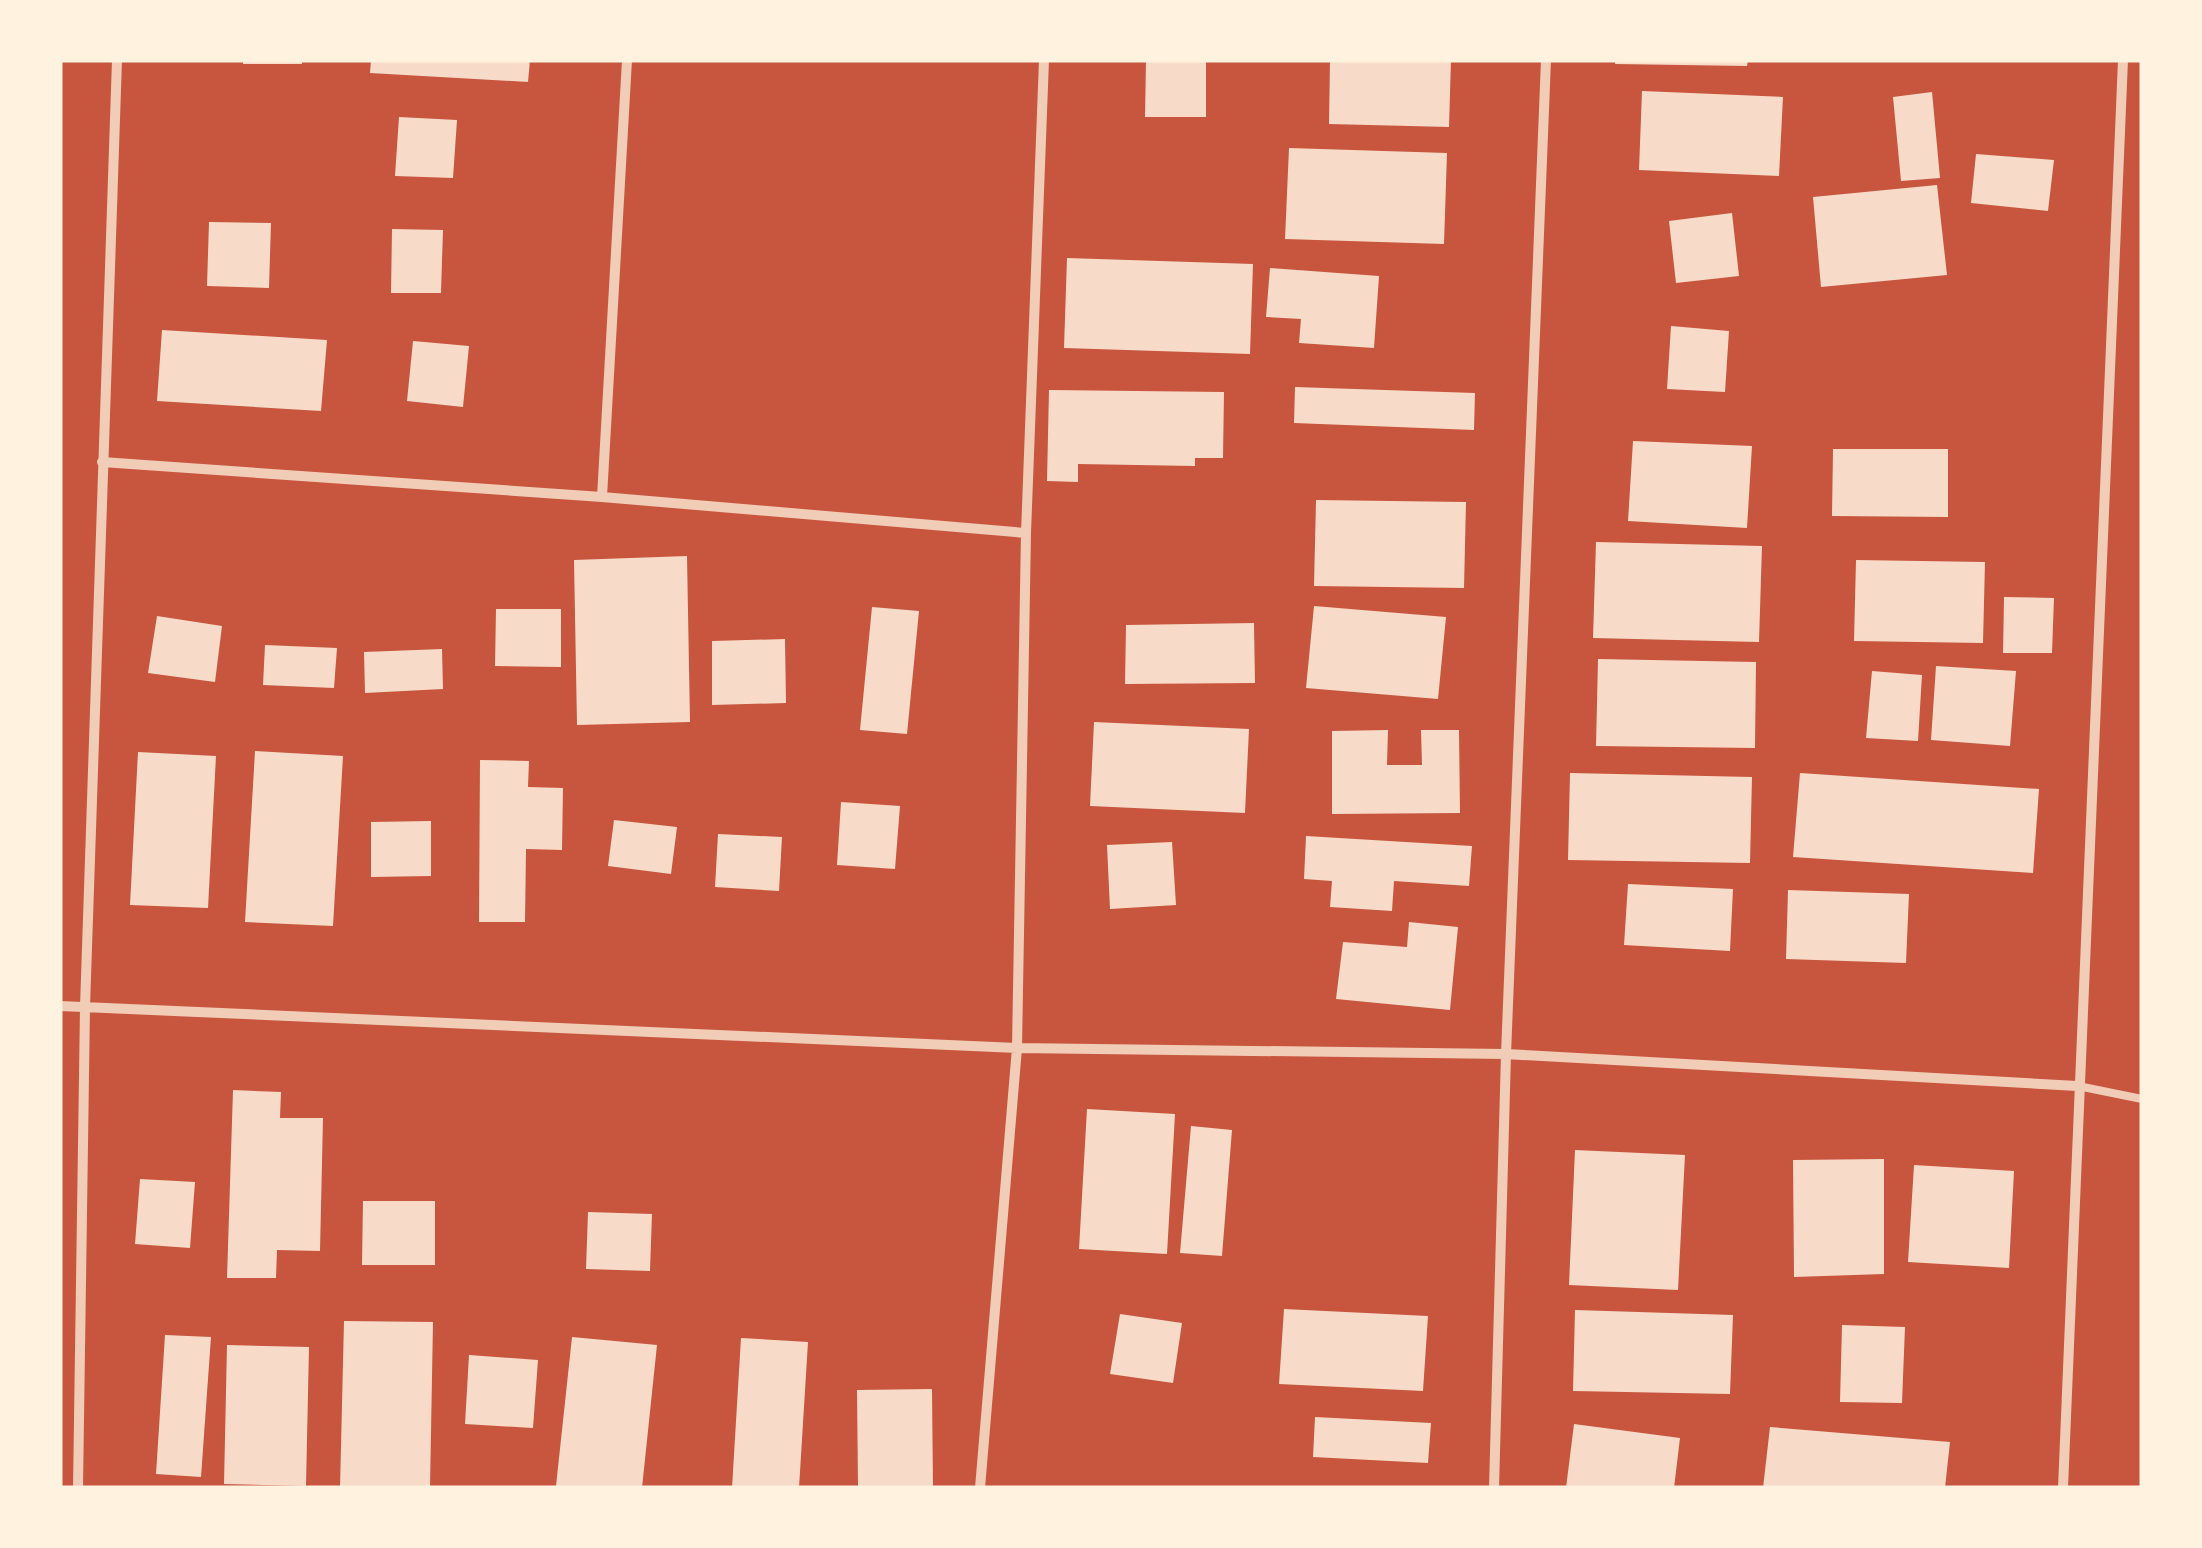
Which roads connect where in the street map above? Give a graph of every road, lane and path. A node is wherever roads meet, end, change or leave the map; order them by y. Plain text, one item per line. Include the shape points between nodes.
1 (117, 60) edge
2 (627, 60) edge
3 (1044, 60) edge
4 (1546, 60) edge
5 (2123, 60) edge
6 (102, 462) junction
7 (602, 497) junction
8 (1026, 533) junction
9 (60, 1006) edge
10 (86, 1006) junction
11 (1017, 1048) junction
12 (1506, 1054) junction
13 (2078, 1086) junction
14 (2142, 1099) edge
15 (78, 1488) edge
16 (980, 1488) edge
17 (1494, 1488) edge
18 (2063, 1488) edge

1 - 6 street
2 - 7 street
3 - 8 street
4 - 12 street
5 - 13 street
6 - 7 street
6 - 10 street
7 - 8 street
8 - 11 street
9 - 10 street
10 - 11 street
10 - 15 street
11 - 12 street
11 - 16 street
12 - 13 street
12 - 17 street
13 - 14 lane
13 - 18 street

